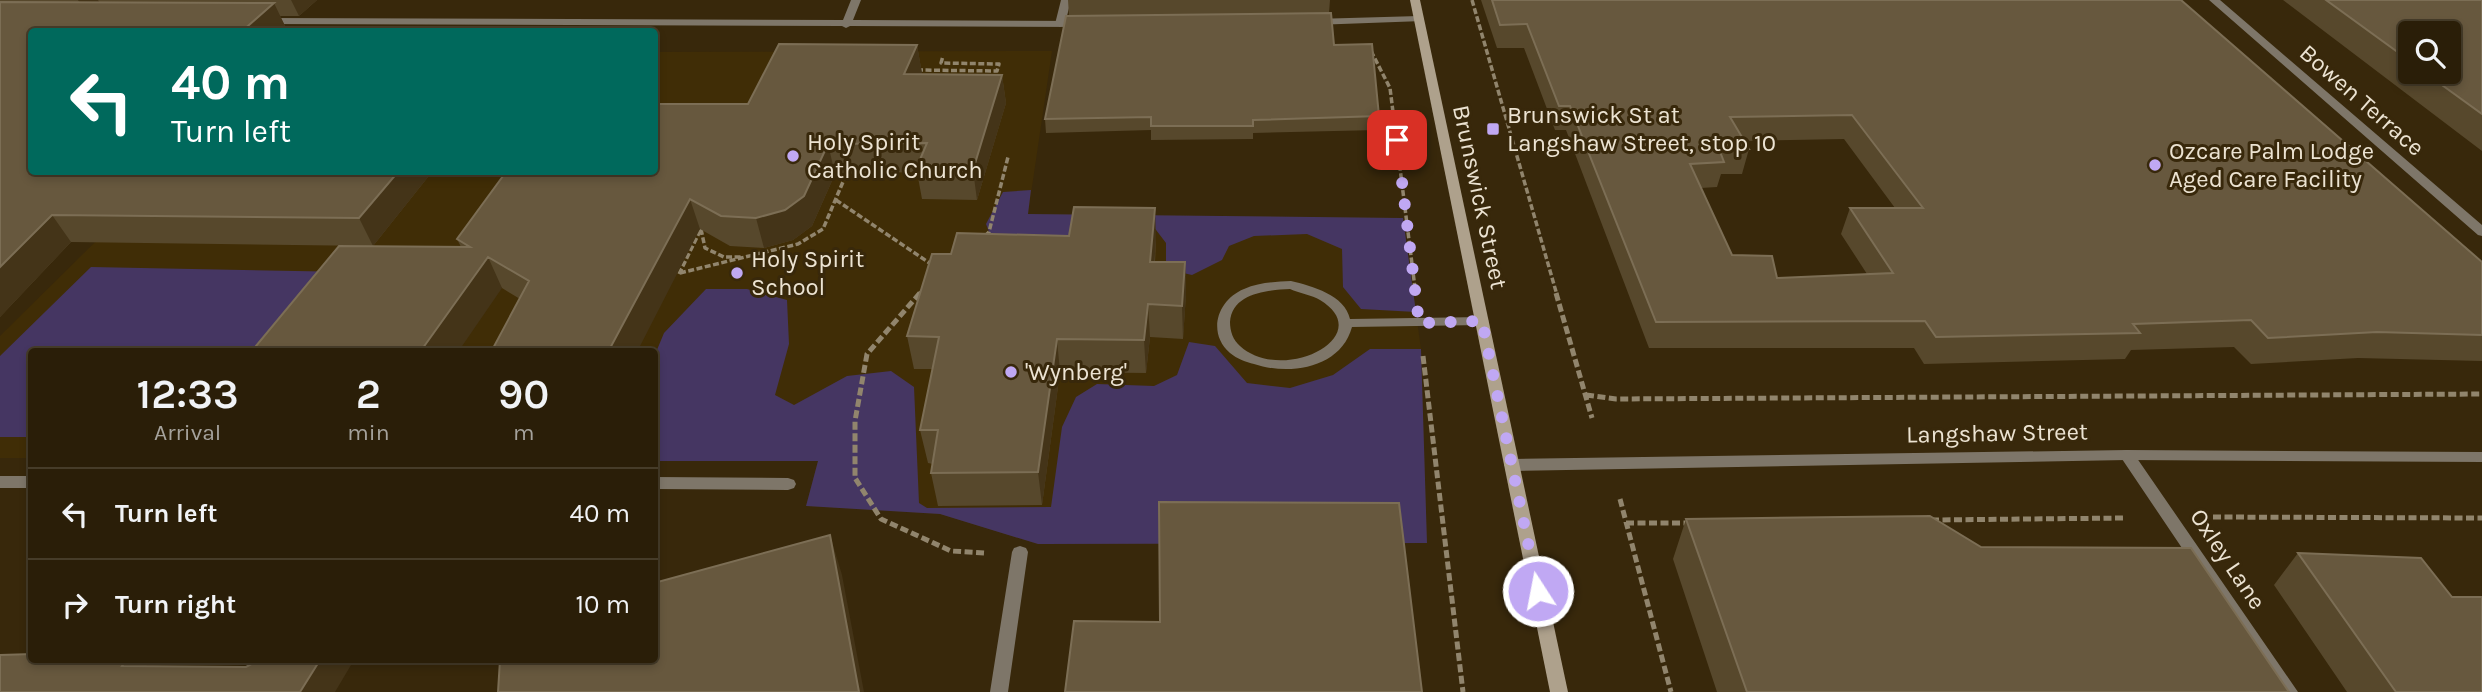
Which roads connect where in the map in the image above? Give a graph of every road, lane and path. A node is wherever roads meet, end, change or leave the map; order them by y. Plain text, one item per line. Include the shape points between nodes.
1 (856, 0) edge
2 (1066, 0) edge
3 (1415, 0) edge
4 (1472, 0) edge
5 (2214, 0) edge
6 (1419, 19) junction
7 (258, 21) edge
8 (1297, 22) edge
9 (1060, 24) junction
10 (1100, 24) edge
11 (846, 25) junction
12 (951, 25) junction
13 (1368, 46) edge
14 (941, 63) junction
15 (914, 70) edge
16 (938, 70) junction
17 (935, 80) edge
18 (1008, 157) dead end
19 (851, 163) edge
20 (836, 200) junction
21 (707, 217) edge
22 (701, 229) junction
23 (2482, 232) edge
24 (980, 241) edge
25 (748, 257) junction
26 (942, 271) edge
27 (926, 287) edge
28 (1482, 321) junction
29 (1346, 323) junction
30 (1419, 323) junction
31 (2482, 394) edge
32 (1586, 396) junction
33 (1592, 418) dead end
34 (2127, 455) junction
35 (2482, 457) edge
36 (1512, 466) junction
37 (0, 482) edge
38 (28, 482) edge
39 (658, 484) edge
40 (788, 484) dead end
41 (1620, 499) dead end
42 (2137, 517) dead end
43 (2203, 517) dead end
44 (2482, 518) edge
45 (1930, 520) edge
46 (1695, 522) edge
47 (1626, 523) junction
48 (1020, 552) joint
49 (999, 692) edge
50 (1463, 692) edge
51 (1559, 692) edge
52 (1671, 692) edge
53 (2289, 692) edge

1 - 11 street
2 - 9 street
3 - 6 main road, Brunswick Street
4 - 32 path
5 - 23 street, Bowen Terrace
6 - 8 street
6 - 28 main road, Brunswick Street
7 - 11 street
9 - 10 street
9 - 12 street
11 - 12 street
12 - 14 path
13 - 30 path via 1390,88
14 - 16 path
14 - 16 path via 999,64 997,71
15 - 16 path
16 - 17 path
18 - 24 path via 989,232
19 - 20 path
20 - 25 path via 823,229 798,244
20 - 26 path
21 - 22 path
22 - 25 path via 705,248 724,257
22 - 25 path via 680,274
27 - 48 path via 867,354 855,421 855,478 881,519 914,537 951,551
28 - 30 street
28 - 36 main road, Brunswick Street
29 - 29 street via 1339,307 1326,297 1291,285 1239,297 1222,319 1230,345 1242,355 1283,366 1324,357 1338,347
29 - 30 street
30 - 50 path
31 - 32 path
32 - 33 path
34 - 35 street, Langshaw Street
34 - 36 street, Langshaw Street
34 - 53 street, Oxley Lane
36 - 51 main road, Brunswick Street
37 - 38 street
39 - 40 street
41 - 47 path
42 - 45 path
43 - 44 path
46 - 47 path
47 - 52 path
48 - 49 street

